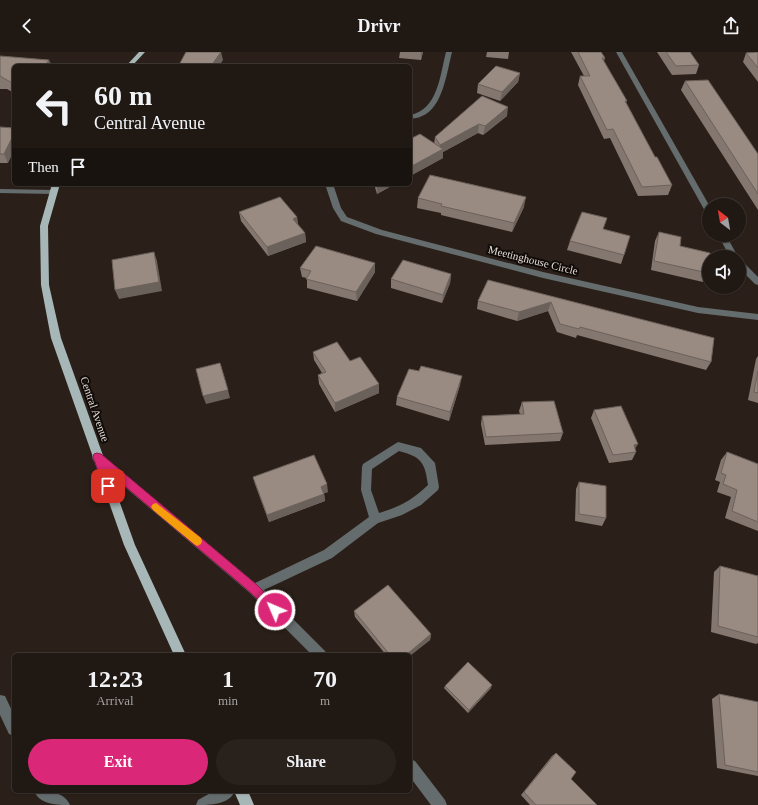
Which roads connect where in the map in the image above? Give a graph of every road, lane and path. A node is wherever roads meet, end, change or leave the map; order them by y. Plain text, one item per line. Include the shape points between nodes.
1 (142, 52) edge
2 (449, 52) edge
3 (619, 52) edge
4 (131, 64) edge
5 (412, 116) edge
6 (330, 186) edge
7 (55, 188) edge
8 (0, 191) edge
9 (702, 199) edge
10 (746, 270) edge
11 (758, 282) edge
12 (758, 317) edge
13 (97, 457) junction
14 (375, 519) junction
15 (254, 589) junction
16 (179, 653) edge
17 (319, 653) edge
18 (0, 701) edge
19 (12, 725) edge
20 (412, 769) edge
21 (44, 793) edge
22 (224, 793) edge
23 (242, 793) edge
24 (63, 805) edge
25 (203, 805) edge
26 (247, 805) edge
27 (440, 805) edge

1 - 4 main road
2 - 5 street via 432,107 422,114
3 - 9 street
6 - 12 street, Meetinghouse Circle via 337,208 344,219 379,232 698,310
7 - 8 street
7 - 13 main road, Central Avenue via 44,226 44,285 56,338
10 - 11 street
13 - 15 street
13 - 16 main road, Central Avenue via 130,545
14 - 14 street via 366,490 367,467 398,446 417,451 431,466 434,487 417,502 398,512
14 - 15 street via 328,554
15 - 17 street
18 - 19 street
20 - 27 street
21 - 24 street
22 - 25 street
23 - 26 main road

